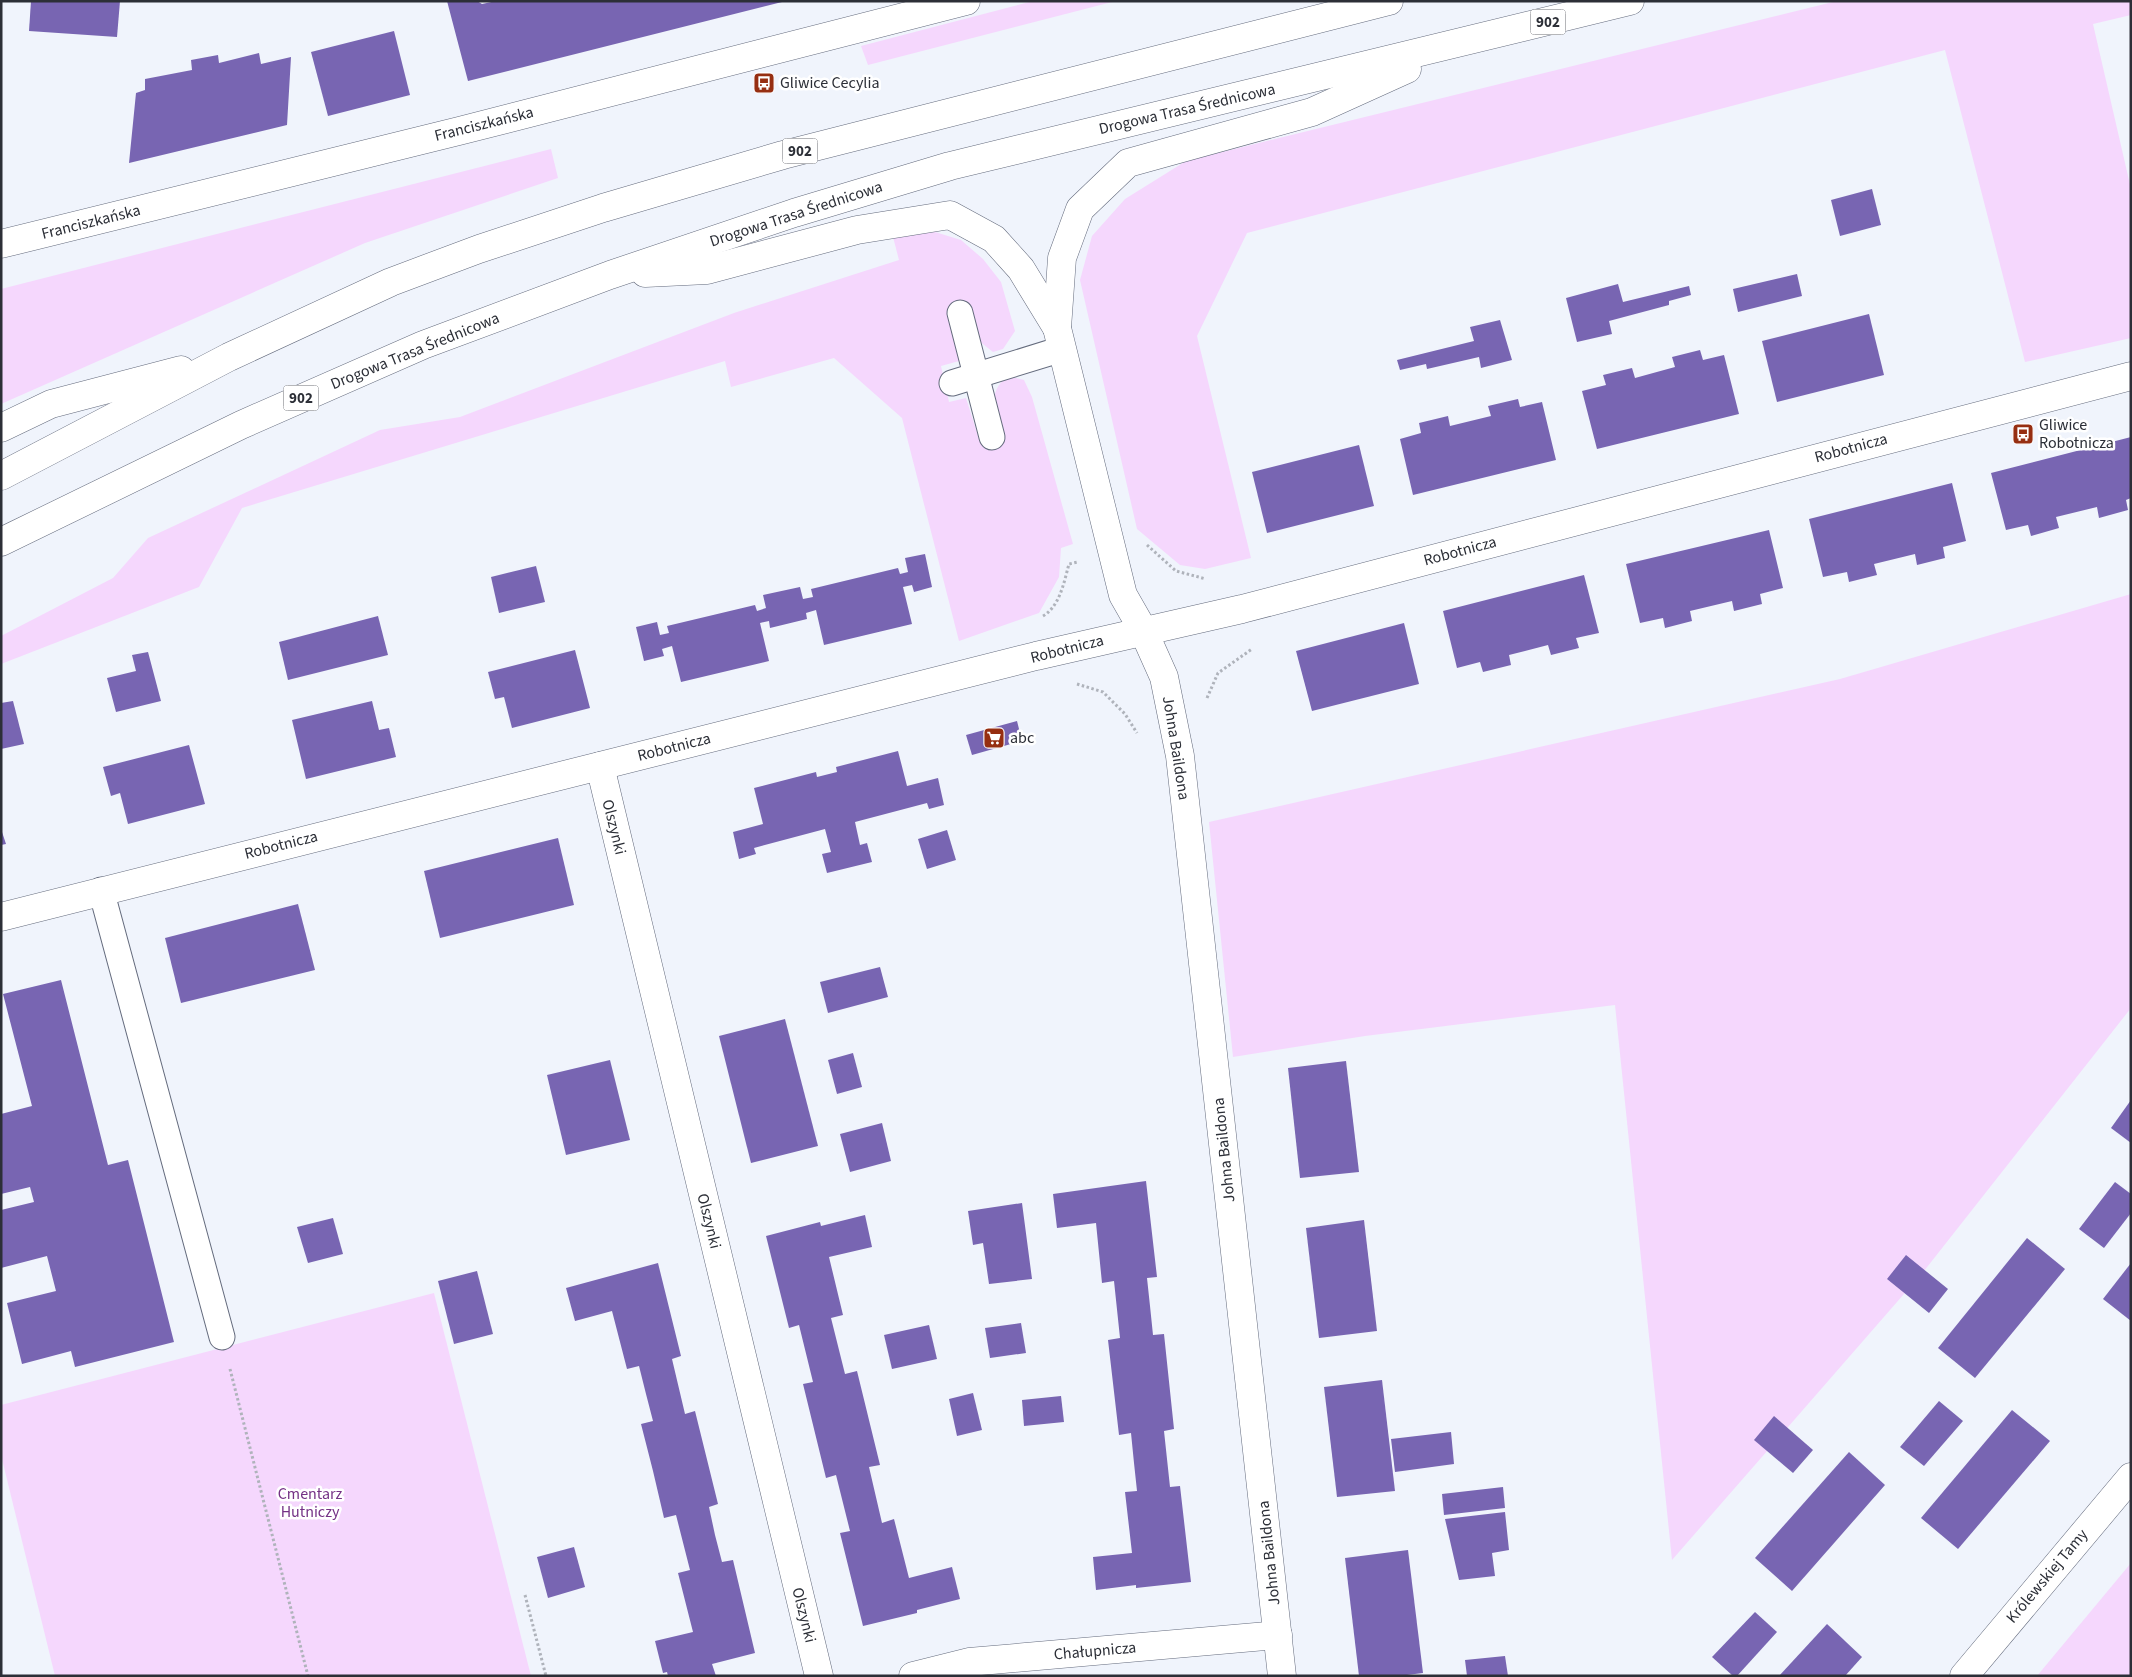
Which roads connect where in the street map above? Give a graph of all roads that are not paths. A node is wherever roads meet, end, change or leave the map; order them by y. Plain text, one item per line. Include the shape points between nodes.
1 (966, 1) edge
2 (1389, 1) edge
3 (1630, 1) edge
4 (1465, 42) junction
5 (1, 244) edge
6 (610, 275) junction
7 (960, 313) dead end
8 (1060, 339) junction
9 (228, 357) junction
10 (976, 376) junction
11 (2131, 376) edge
12 (952, 383) dead end
13 (1, 428) edge
14 (992, 437) dead end
15 (1, 476) edge
16 (1, 542) edge
17 (1144, 630) junction
18 (600, 766) junction
19 (101, 890) junction
20 (1, 917) edge
21 (222, 1337) road end
22 (2131, 1477) edge
23 (1278, 1635) junction
24 (818, 1676) edge
25 (913, 1676) edge
26 (1282, 1676) edge
27 (1964, 1676) edge

1 - 5 street, Franciszkańska
2 - 9 street, 902 via 793,153 603,208 391,282
3 - 4 street, Drogowa Trasa Średnicowa / 902
4 - 6 street, Drogowa Trasa Średnicowa / 902 via 950,166 794,213
4 - 8 street via 1312,112 1128,163 1080,209 1062,258
6 - 8 street via 706,270 857,230 950,215 994,239 1021,269
6 - 16 street, Drogowa Trasa Średnicowa / 902 via 423,345 268,413
7 - 10 lane
8 - 10 lane
8 - 17 street, Johna Baildona via 1123,594
9 - 13 street via 51,404
9 - 15 street, 902
10 - 12 lane
10 - 14 lane
11 - 17 street, Robotnicza via 1242,609
17 - 18 street, Robotnicza
17 - 23 street, Johna Baildona via 1164,677 1180,756
18 - 19 street, Robotnicza
18 - 24 street, Olszynki
19 - 20 street, Robotnicza
19 - 21 lane
22 - 27 street, Królewskiej Tamy
23 - 25 street, Chałupnicza via 969,1662
23 - 26 street, Johna Baildona

